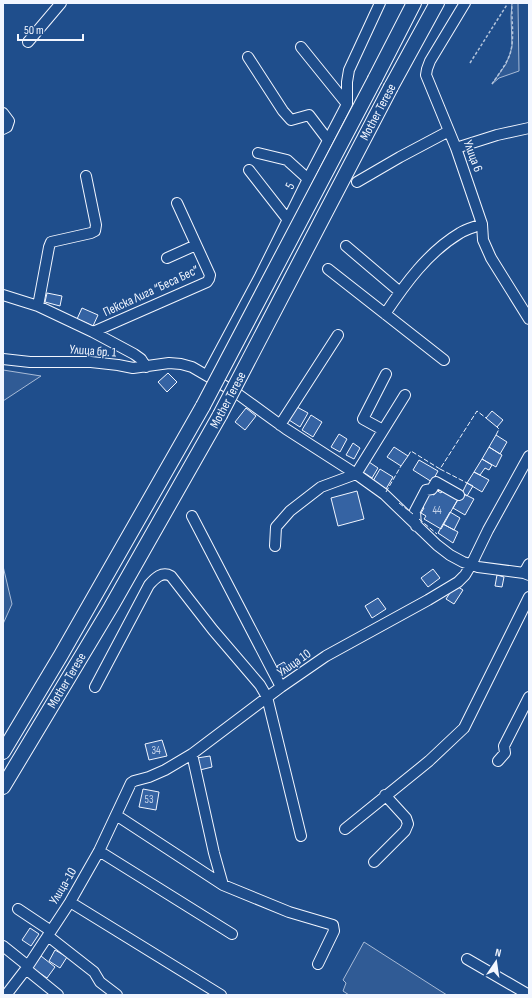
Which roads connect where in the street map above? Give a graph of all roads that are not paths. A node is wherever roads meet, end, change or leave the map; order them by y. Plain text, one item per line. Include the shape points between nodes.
1 (61, 3) edge
2 (380, 3) edge
3 (414, 3) edge
4 (436, 3) edge
5 (465, 3) edge
6 (28, 42) dead end
7 (301, 47) dead end
8 (248, 57) dead end
9 (346, 104) junction
10 (3, 114) edge
11 (529, 128) edge
12 (3, 129) edge
13 (449, 131) junction
14 (328, 140) junction
15 (456, 148) junction
16 (258, 153) dead end
17 (249, 170) dead end
18 (86, 176) dead end
19 (308, 179) junction
20 (357, 182) dead end
21 (177, 203) dead end
22 (288, 220) junction
23 (482, 224) junction
24 (196, 245) junction
25 (346, 246) dead end
26 (167, 258) dead end
27 (328, 269) dead end
28 (400, 292) junction
29 (3, 295) edge
30 (38, 306) junction
31 (385, 314) junction
32 (529, 319) edge
33 (93, 332) junction
34 (338, 335) dead end
35 (3, 359) edge
36 (444, 360) dead end
37 (146, 368) junction
38 (386, 374) dead end
39 (207, 375) junction
40 (405, 395) dead end
41 (280, 425) junction
42 (383, 430) junction
43 (529, 456) edge
44 (356, 474) junction
45 (459, 495) dead end
46 (192, 516) dead end
47 (416, 526) junction
48 (274, 546) dead end
49 (529, 564) edge
50 (471, 565) junction
51 (526, 574) edge
52 (529, 597) edge
53 (95, 687) dead end
54 (281, 687) junction
55 (267, 697) junction
56 (529, 697) edge
57 (3, 752) edge
58 (192, 754) junction
59 (498, 761) dead end
60 (131, 783) joint
61 (3, 787) edge
62 (385, 795) junction
63 (116, 815) junction
64 (345, 828) dead end
65 (301, 836) dead end
66 (99, 851) junction
67 (374, 862) dead end
68 (222, 885) junction
69 (70, 902) junction
70 (18, 909) dead end
71 (49, 933) junction
72 (232, 934) dead end
73 (3, 946) edge
74 (467, 959) dead end
75 (318, 964) dead end
76 (27, 968) junction
77 (6, 995) edge
78 (58, 995) edge
79 (117, 995) edge
80 (221, 995) edge
81 (529, 995) edge

1 - 6 street
2 - 9 street, 5 via 349,70
3 - 57 highway, Mother Terese, bridge via 203,406 61,656
4 - 61 highway, Mother Terese, bridge via 220,415 111,607
5 - 13 street, Улица 6 via 426,72
7 - 9 street
8 - 14 street via 287,116 291,120 309,115
9 - 14 street, 5
10 - 12 street via 8,121 7,127
11 - 15 street
13 - 15 street, Улица 6
13 - 20 street
14 - 19 street, 5
15 - 23 street, Улица 6
16 - 19 street via 287,160
17 - 22 street
18 - 30 street via 95,230 51,242
19 - 22 street, 5
21 - 24 street, Пеќска Лига “Беса Бес”
22 - 39 street, 5
23 - 28 street via 461,233 438,250
23 - 32 street, Улица 6 via 483,240 491,258
24 - 26 street
24 - 33 street, Пеќска Лига “Беса Бес” via 210,275 207,282
25 - 28 street
27 - 31 street
28 - 31 street
29 - 30 street, Пеќска Лига “Беса Бес”
30 - 33 street, Пеќска Лига “Беса Бес”
31 - 36 street
33 - 37 street, Пеќска Лига “Беса Бес” via 134,354
34 - 41 street
35 - 37 street, Улица бр. 1 via 30,362 91,362
37 - 39 street, Улица бр. 1 via 169,363 181,364
38 - 42 street via 363,419
39 - 41 street
40 - 42 street
41 - 44 street
42 - 44 street
43 - 50 street, Улица 10
44 - 47 street via 384,494
44 - 48 street via 321,487 290,511 276,527
45 - 47 street via 436,482 432,489 426,490 415,511
46 - 54 street
47 - 50 street via 450,555
49 - 51 street
50 - 51 street
50 - 54 street, Улица 10 via 465,575 451,586 326,656
52 - 62 street via 464,728 429,761
53 - 55 street via 150,585 158,576 167,574 260,685
54 - 55 street, Улица 10
55 - 58 street, Улица 10
55 - 65 street
56 - 59 street
58 - 60 street, Улица 10 via 165,770
58 - 68 street
60 - 63 street, Улица-10
62 - 64 street
62 - 67 street via 406,818 408,824 405,831
63 - 66 street, Улица-10
63 - 68 street
66 - 69 street, Улица-10
66 - 72 street
68 - 75 street via 289,912 333,925 334,931
69 - 71 street, Улица-10
69 - 80 street
70 - 71 street
71 - 76 street, Улица-10
71 - 79 street
73 - 76 street
74 - 81 street
76 - 77 street, Улица-10
76 - 78 street

